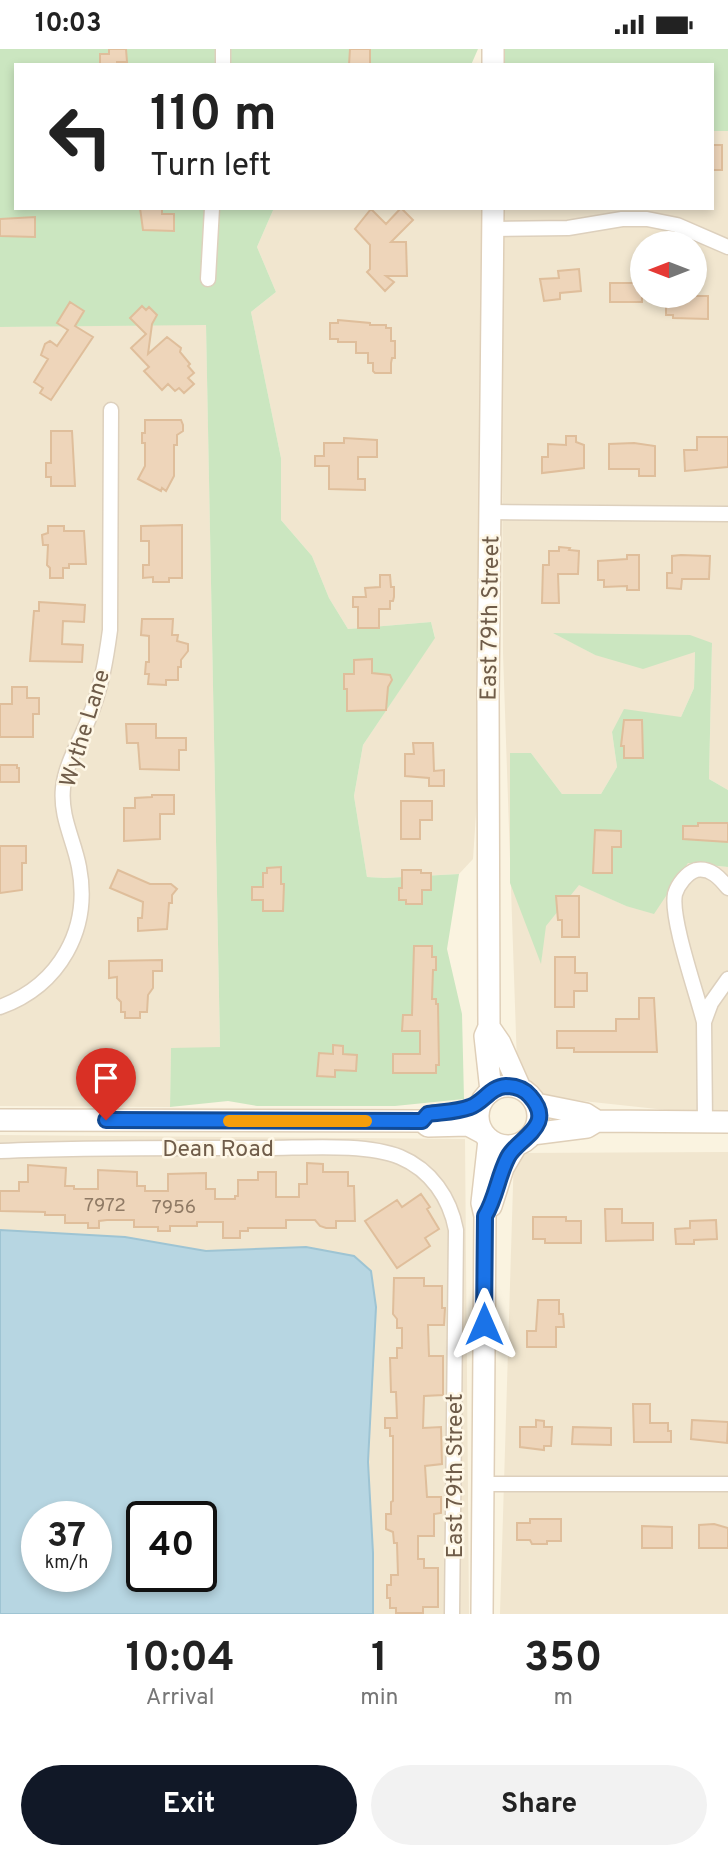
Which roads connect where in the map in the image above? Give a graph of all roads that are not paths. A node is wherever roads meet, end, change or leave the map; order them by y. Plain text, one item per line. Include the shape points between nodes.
1 (212, 210) edge
2 (493, 218) edge
3 (728, 247) edge
4 (208, 279) dead end
5 (111, 410) dead end
6 (490, 512) junction
7 (728, 513) edge
8 (728, 888) edge
9 (728, 979) edge
10 (0, 1007) edge
11 (704, 1022) junction
12 (489, 1027) junction
13 (520, 1089) junction
14 (487, 1096) junction
15 (536, 1104) junction
16 (0, 1120) edge
17 (422, 1121) junction
18 (597, 1121) junction
19 (705, 1122) junction
20 (728, 1122) edge
21 (486, 1137) junction
22 (524, 1140) junction
23 (0, 1151) edge
24 (429, 1177) joint
25 (485, 1216) junction
26 (483, 1484) junction
27 (728, 1484) edge
28 (453, 1614) edge
29 (481, 1614) edge

1 - 4 street
2 - 3 street via 568,228 647,219 677,225
2 - 6 street, East 79th Street
5 - 10 street, Wythe Lane via 110,630 98,696 70,759 63,790 65,819 79,863 81,916 68,951 53,973
6 - 7 street
6 - 12 street, East 79th Street
8 - 11 street via 716,875 700,870 688,874 675,896 677,926
9 - 11 street
11 - 19 street
12 - 13 street, East 79th Street
12 - 14 street, East 79th Street via 485,1036
13 - 14 street via 502,1087
13 - 15 street
14 - 17 street, Dean Road via 462,1109 428,1114
14 - 21 street via 479,1121
15 - 18 street via 586,1114
15 - 22 street via 538,1122
16 - 17 street, Dean Road
17 - 21 street, Dean Road via 428,1126 468,1125
18 - 19 street
18 - 22 street
19 - 20 street
21 - 22 street via 501,1145
21 - 25 street, East 79th Street
22 - 25 street, East 79th Street via 509,1155
23 - 24 street, Dean Road via 370,1150 403,1159
24 - 28 street, East 79th Street via 450,1207 456,1230
25 - 26 street, East 79th Street
26 - 27 street
26 - 29 street, East 79th Street

